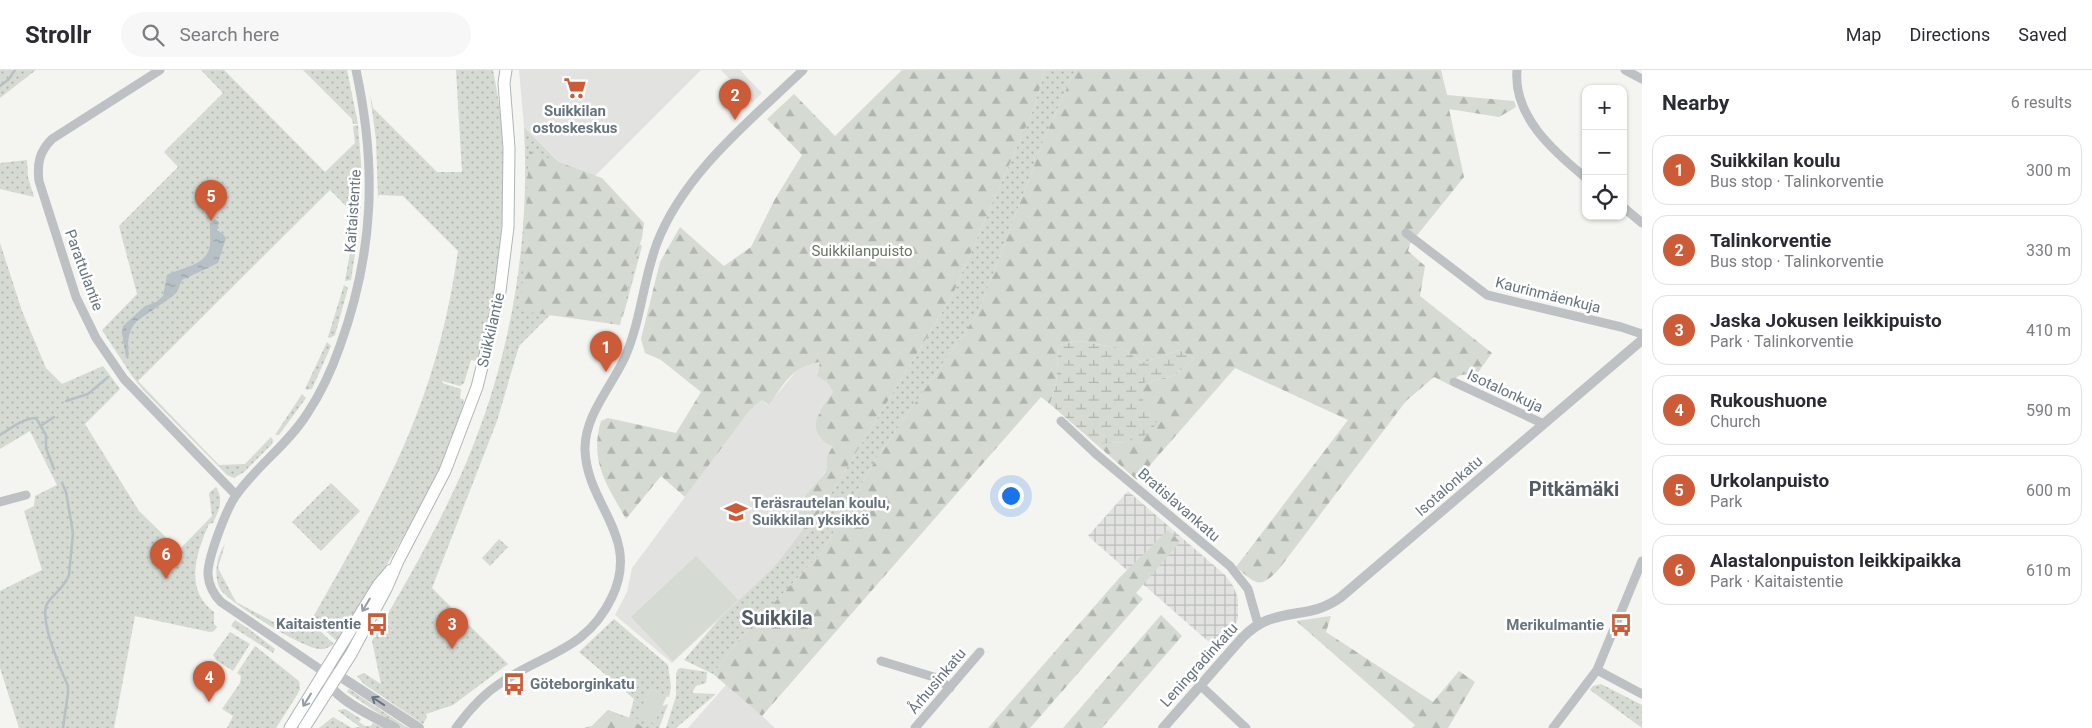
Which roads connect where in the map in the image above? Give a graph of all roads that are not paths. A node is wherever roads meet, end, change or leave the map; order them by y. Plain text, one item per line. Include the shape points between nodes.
1 (160, 70) edge
2 (356, 70) edge
3 (499, 70) edge
4 (506, 70) edge
5 (803, 70) edge
6 (1518, 70) edge
7 (1625, 70) edge
8 (1642, 79) edge
9 (504, 82) junction
10 (1583, 175) edge
11 (1627, 210) edge
12 (1642, 223) edge
13 (1406, 233) dead end
14 (1642, 334) edge
15 (1642, 340) edge
16 (1454, 382) dead end
17 (1060, 421) dead end
18 (1544, 424) junction
19 (26, 495) dead end
20 (236, 495) junction
21 (0, 502) edge
22 (1642, 560) edge
23 (398, 561) junction
24 (1258, 624) junction
25 (980, 652) dead end
26 (881, 662) dead end
27 (1597, 670) junction
28 (324, 672) junction
29 (338, 675) junction
30 (1200, 685) junction
31 (330, 687) junction
32 (950, 688) junction
33 (1642, 694) edge
34 (290, 728) edge
35 (304, 728) edge
36 (395, 728) edge
37 (419, 728) edge
38 (456, 728) edge
39 (915, 728) edge
40 (1163, 728) edge
41 (1246, 728) edge
42 (1553, 728) edge

1 - 20 street, Parattulantie via 59,134 42,152 38,165 39,181 76,297 96,338 124,379
2 - 20 street, Kaitaistentie via 364,108 371,180 364,257 349,320 323,387 307,414
3 - 9 main road, Suikkilantie
4 - 9 main road, Suikkilantie
5 - 38 street via 726,144 673,210 650,263 631,342 589,428 585,448 588,466 620,551 620,574 612,598 585,635 574,644 502,681 476,703
6 - 10 street via 1518,94 1527,117
7 - 8 street
9 - 23 main road, Suikkilantie via 509,201 502,282 493,326 477,387 455,448
11 - 12 street
13 - 14 street, Kaurinmäenkuja via 1487,295
15 - 18 street, Isotalonkatu
16 - 18 street, Isotalonkuja
17 - 24 street, Bratislavankatu via 1230,566 1248,589
18 - 24 street, Isotalonkatu via 1336,601 1319,610
19 - 21 street
20 - 28 street, Kaitaistentie via 210,559 211,589 234,612
22 - 27 street
23 -> 28 main road, Suikkilantie via 379,584
23 - 29 main road, Suikkilantie via 370,620
24 - 30 street, Leningradinkatu
25 - 32 street, Århusinkatu
26 - 32 street via 937,678
27 - 33 street
27 - 42 street
28 - 29 street
28 - 31 street
28 -> 34 main road, Suikkilantie
29 - 31 main road, Suikkilantie
37 -> 29 street
30 - 40 street, Leningradinkatu
30 - 41 street
31 - 35 main road, Suikkilantie
31 - 36 street via 368,714
32 - 39 street, Århusinkatu

